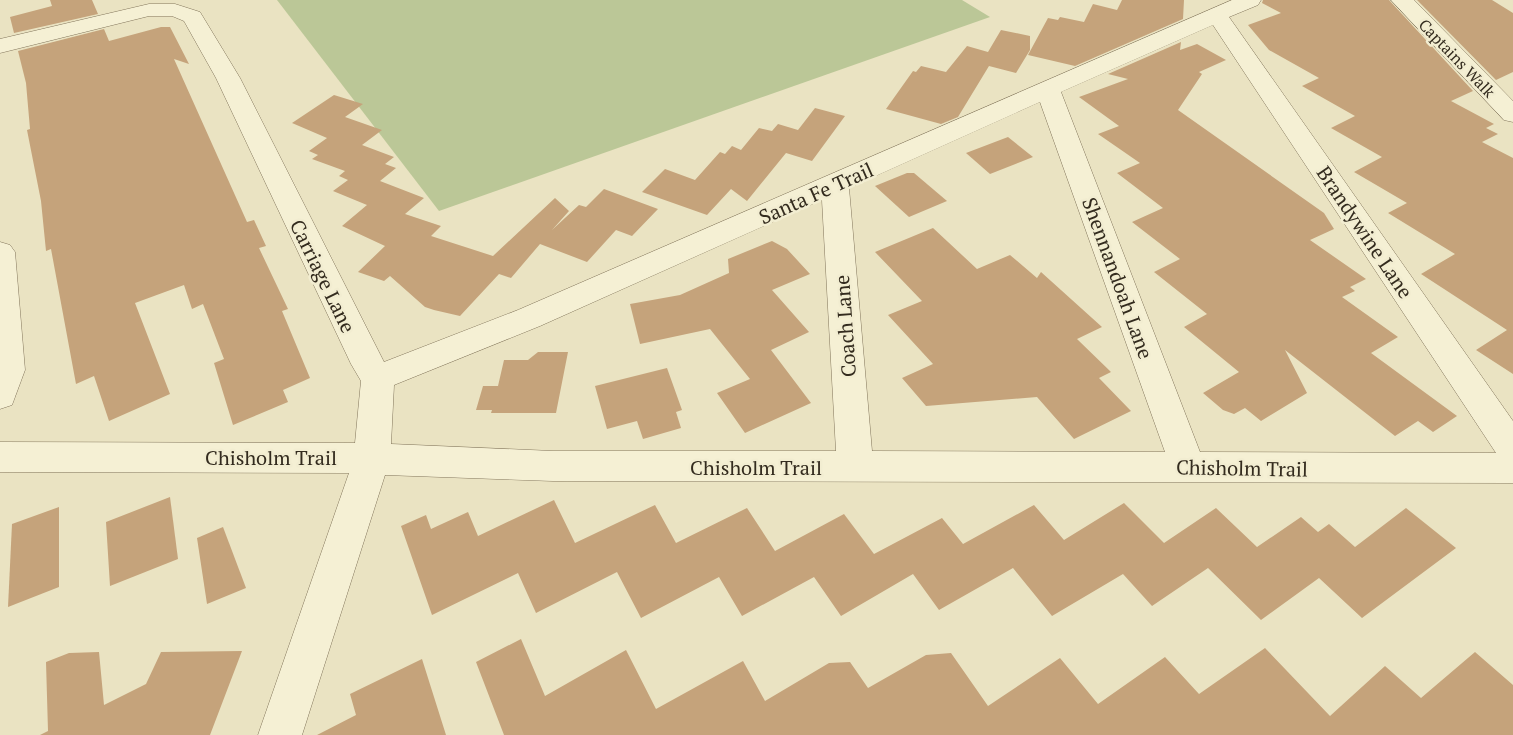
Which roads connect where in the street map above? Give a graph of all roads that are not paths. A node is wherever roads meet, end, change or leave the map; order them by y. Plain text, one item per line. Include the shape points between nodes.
1 (1250, 0) edge
2 (1402, 0) edge
3 (1217, 15) junction
4 (0, 46) edge
5 (1048, 89) junction
6 (1513, 115) edge
7 (835, 185) junction
8 (0, 252) edge
9 (372, 371) junction
10 (0, 395) edge
11 (1513, 450) edge
12 (0, 457) edge
13 (372, 458) junction
14 (855, 467) junction
15 (1188, 467) junction
16 (1513, 468) edge
17 (280, 735) edge

1 - 3 street, Santa Fe Trail
2 - 6 street, Captains Walk
3 - 5 street, Santa Fe Trail
3 - 11 street, Brandywine Lane
4 - 9 street, Carriage Lane via 149,10 175,10 192,16 228,78
5 - 7 street, Santa Fe Trail
5 - 15 street, Shennandoah Lane
7 - 9 street, Santa Fe Trail via 529,318
7 - 14 street, Coach Lane
8 - 10 street via 8,370
9 - 13 street
12 - 13 street, Chisholm Trail
13 - 14 street, Chisholm Trail via 553,466
13 - 17 street
14 - 15 street, Chisholm Trail
15 - 16 street, Chisholm Trail

